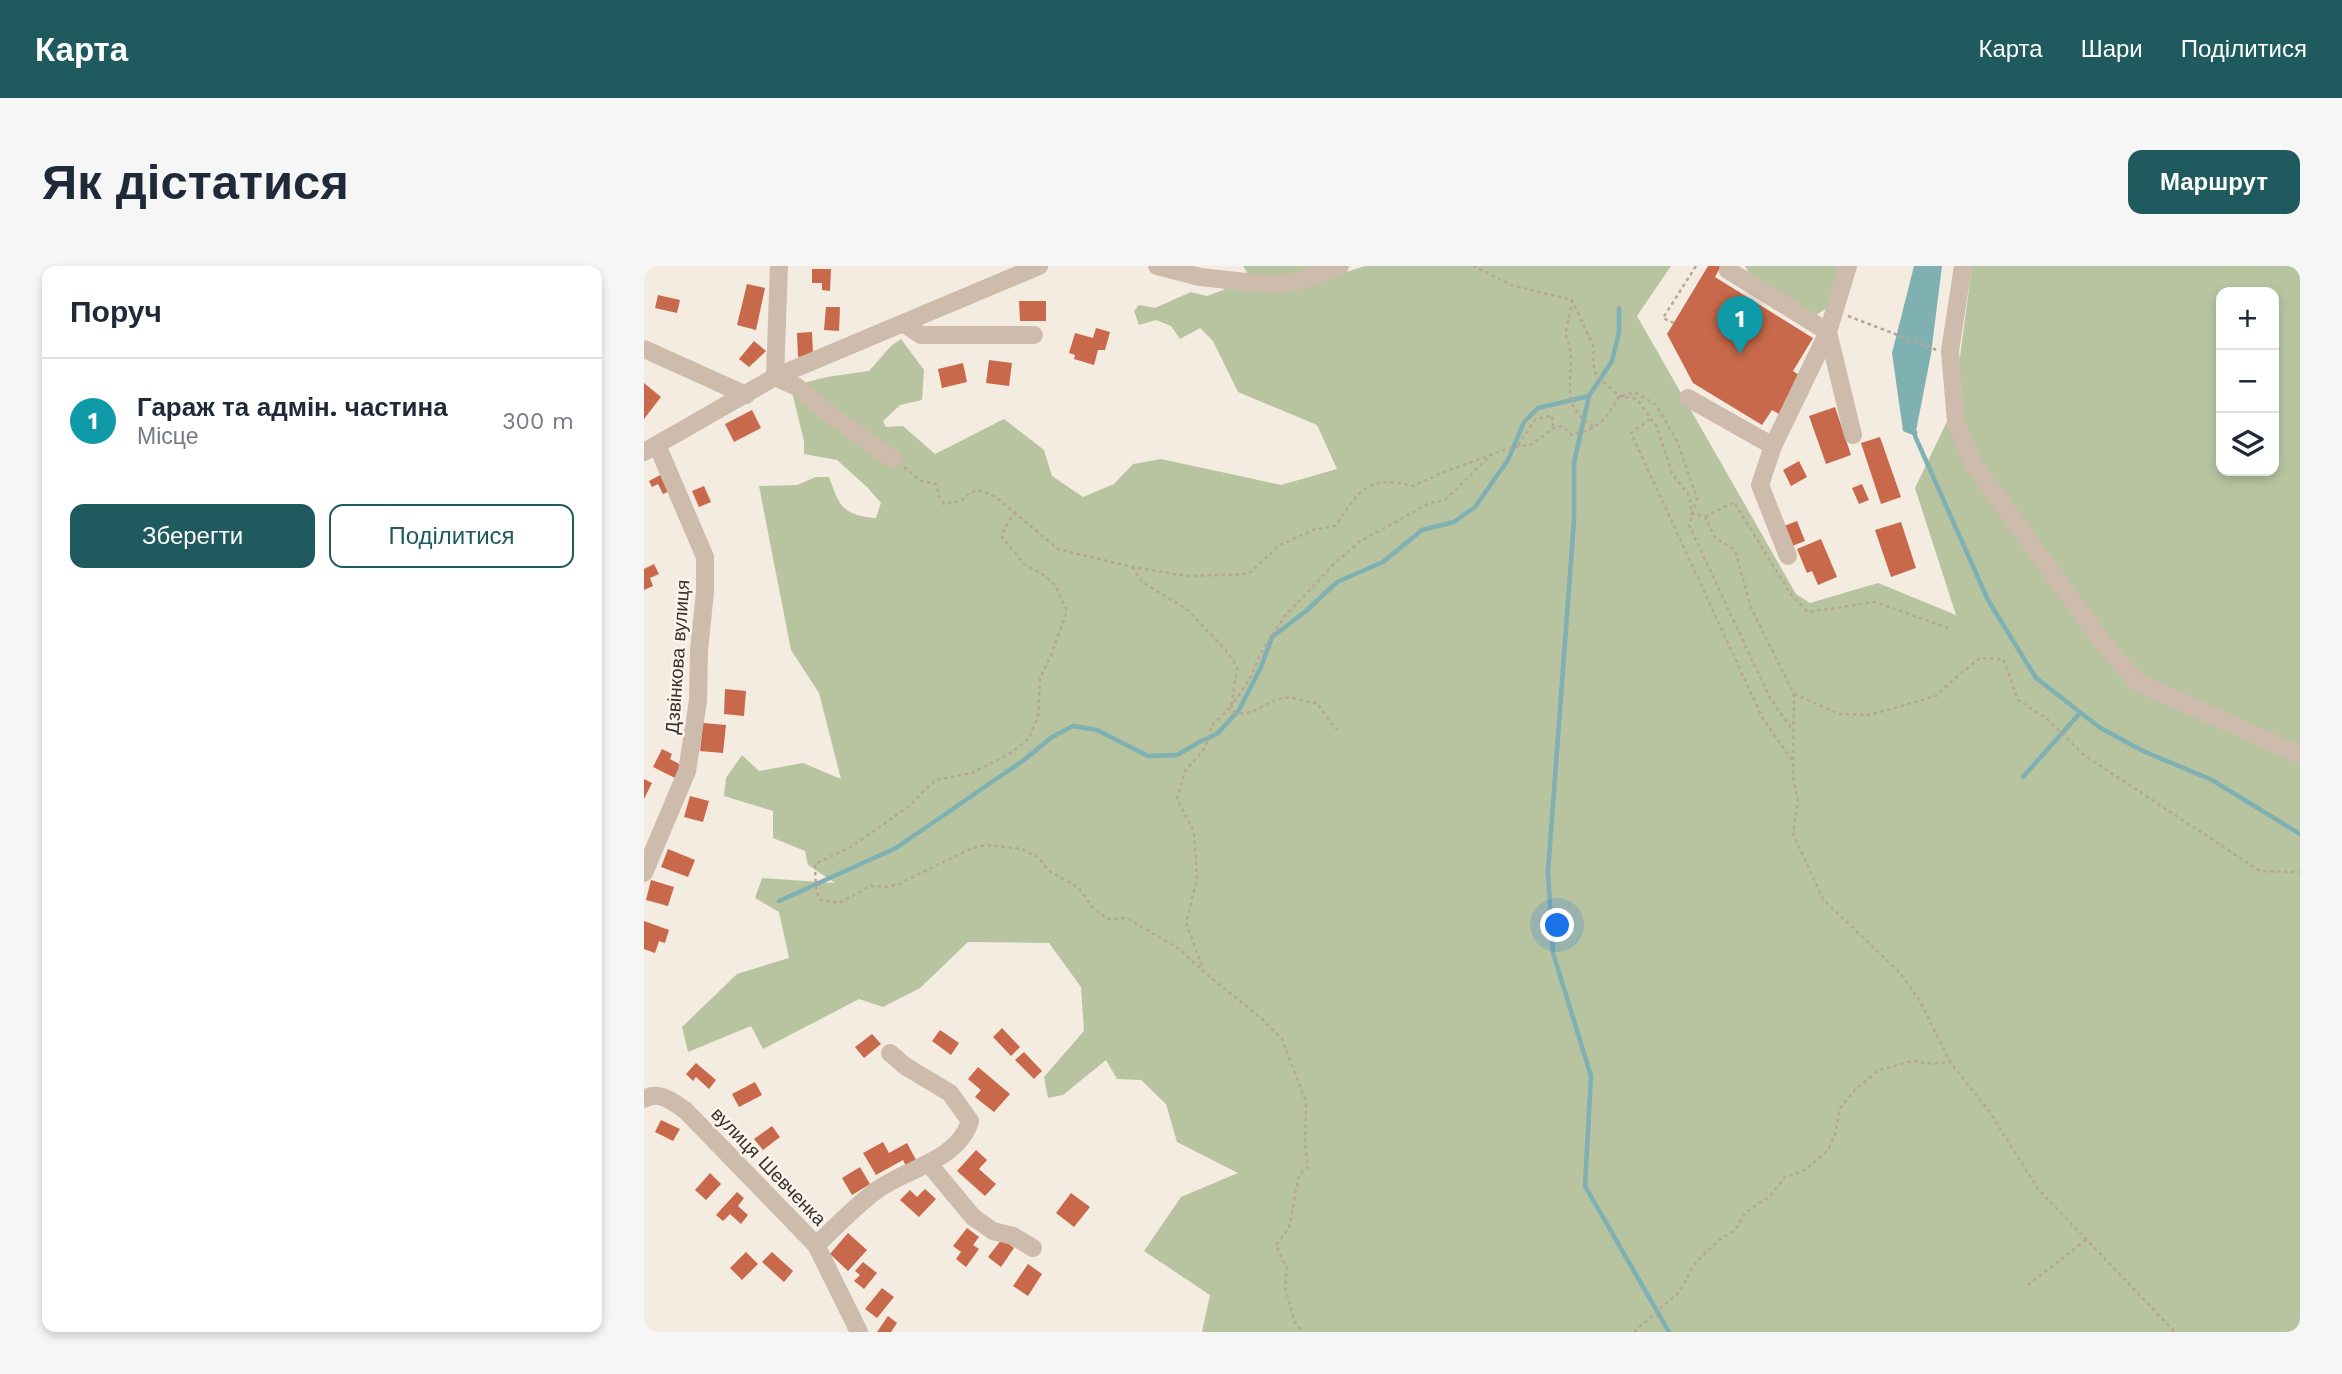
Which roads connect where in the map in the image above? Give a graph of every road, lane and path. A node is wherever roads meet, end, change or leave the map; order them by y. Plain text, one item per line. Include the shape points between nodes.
1 (779, 266) edge
2 (1040, 266) edge
3 (1157, 266) edge
4 (1340, 266) edge
5 (1474, 266) edge
6 (1696, 266) edge
7 (1729, 266) edge
8 (1848, 266) edge
9 (1963, 266) edge
10 (1573, 300) junction
11 (1860, 321) dead end
12 (1674, 323) dead end
13 (905, 324) junction
14 (1828, 332) junction
15 (1034, 335) dead end
16 (644, 349) edge
17 (1939, 351) dead end
18 (775, 377) junction
19 (746, 395) junction
20 (1619, 397) junction
21 (1688, 398) dead end
22 (1651, 419) junction
23 (1553, 428) junction
24 (1596, 428) junction
25 (1853, 435) dead end
26 (1518, 445) junction
27 (1773, 446) junction
28 (650, 448) edge
29 (1492, 454) junction
30 (893, 458) joint
31 (1016, 512) junction
32 (1691, 513) junction
33 (1705, 517) junction
34 (1788, 556) dead end
35 (1132, 566) junction
36 (1948, 628) dead end
37 (1794, 694) junction
38 (1231, 707) junction
39 (1338, 730) dead end
40 (1794, 734) junction
41 (2300, 755) edge
42 (1794, 763) junction
43 (2300, 872) edge
44 (644, 873) edge
45 (1204, 972) junction
46 (890, 1053) dead end
47 (1950, 1062) junction
48 (644, 1100) edge
49 (929, 1164) junction
50 (2087, 1239) junction
51 (816, 1245) junction
52 (1033, 1248) dead end
53 (2028, 1285) dead end
54 (859, 1332) edge
55 (1303, 1332) edge
56 (1634, 1332) edge
57 (2175, 1332) edge

1 - 18 street
2 - 13 street
3 - 4 street via 1200,277 1275,285
5 - 10 path via 1511,285
6 - 12 path via 1663,318
7 - 14 street via 1728,270
8 - 14 street
9 - 41 street via 1950,352 1956,422 1974,465 2104,644 2137,681
10 - 20 path via 1594,348 1597,375
10 - 24 path via 1566,335 1569,393 1583,421
11 - 17 path
13 - 15 street via 921,335
13 - 18 street
14 - 25 street
14 - 27 street
16 - 19 street
18 - 19 street
18 - 30 street via 797,387
19 - 28 street
20 - 22 path via 1637,398
20 - 24 path
20 - 32 path via 1635,392 1656,405 1677,440 1697,498
21 - 27 street
22 - 32 path via 1672,473 1690,497
22 - 42 path via 1631,433 1763,719
23 - 24 path via 1562,426 1572,435
23 - 26 path via 1533,444
23 - 26 path via 1552,415 1535,420
26 - 29 path
27 - 34 street via 1760,485
28 - 44 street, Дзвінкова вулиця via 705,557 705,592 698,701 687,771
29 - 35 path via 1413,486 1393,480 1370,484 1335,526 1315,529 1280,545 1248,573 1187,576
29 - 38 path via 1445,500 1430,503 1359,542 1333,565 1284,617
30 - 31 path via 920,481 936,484 944,504 961,501 979,490
31 - 35 path via 1058,549
31 - 45 path via 1003,528 1002,537 1024,564 1055,585 1067,611 1040,678 1038,717 1029,738 972,774 935,780 874,831 815,864 820,900 839,903 871,886 899,884 970,849 986,845 1021,849 1079,888 1108,919 1127,918 1179,949
32 - 33 path
32 - 40 path via 1689,525 1742,641
33 - 36 path via 1734,502 1790,593 1808,612 1875,602
33 - 37 path via 1714,538 1735,550 1751,608
35 - 38 path via 1142,582 1188,610 1229,654 1237,668
37 - 40 path
37 - 43 path via 1840,715 1869,715 1936,696 1980,658 2003,659 2018,700 2046,718 2084,755 2260,871
38 - 39 path via 1248,714 1283,698 1299,699 1317,703
38 - 45 path via 1212,724 1205,748 1185,771 1177,799 1194,832 1197,879 1186,923
40 - 42 path
42 - 47 path via 1798,802 1793,834 1823,899 1900,972
45 - 55 path via 1282,1039 1306,1102 1308,1167 1299,1175 1289,1228 1276,1245 1287,1269 1285,1286 1294,1321
46 - 49 street via 950,1093 970,1121 966,1134
47 - 50 path via 1989,1111 2038,1189
47 - 56 path via 1912,1061 1878,1070 1840,1108 1828,1150 1805,1170 1785,1177 1770,1196 1746,1212 1735,1230 1696,1262 1679,1292
48 - 51 street, вулиця Шевченка via 649,1096 667,1098 685,1110
49 - 51 street via 877,1190
49 - 52 street via 973,1217
50 - 53 path
50 - 57 path
51 - 54 street, вулиця Шевченка

